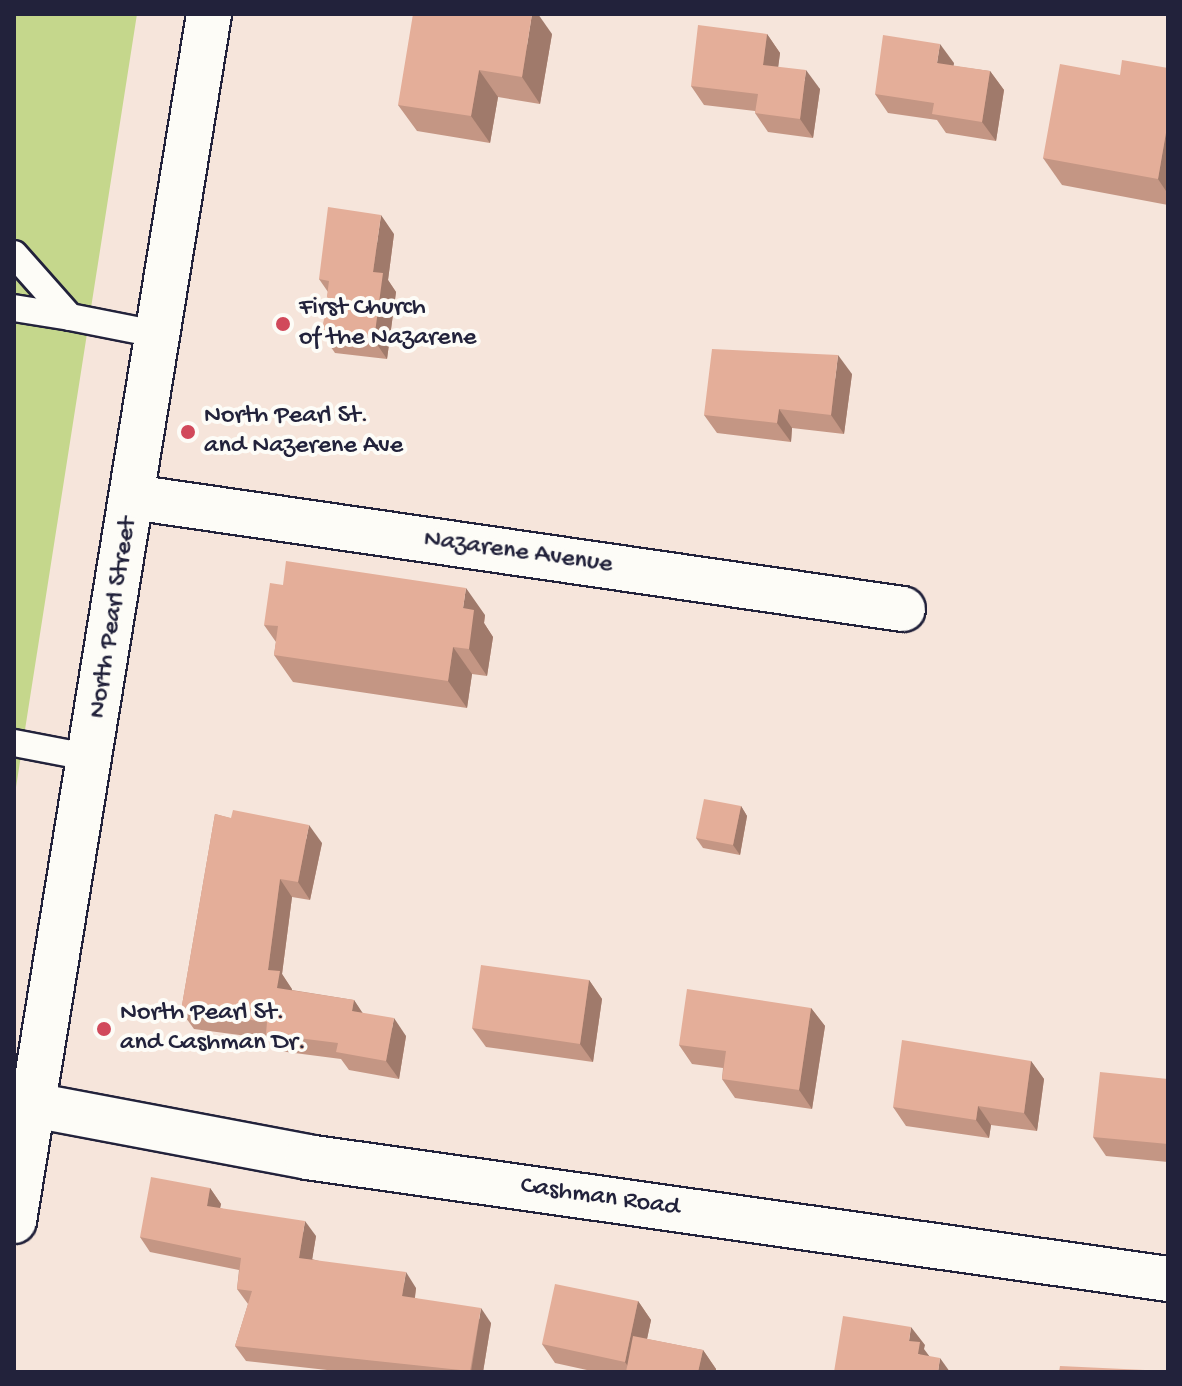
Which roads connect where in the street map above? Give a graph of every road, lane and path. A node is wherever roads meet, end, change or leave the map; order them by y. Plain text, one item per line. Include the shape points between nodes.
1 (209, 14) edge
2 (14, 254) edge
3 (14, 308) edge
4 (70, 317) junction
5 (157, 334) junction
6 (132, 497) junction
7 (903, 609) dead end
8 (14, 743) edge
9 (93, 758) junction
10 (24, 1107) edge
11 (14, 1221) edge
12 (1168, 1279) edge

1 - 5 street, North Pearl Street
2 - 4 lane
3 - 4 lane
4 - 5 lane
5 - 6 street, North Pearl Street
6 - 7 street, Nazarene Avenue
6 - 9 street, North Pearl Street
8 - 9 lane
9 - 10 street, North Pearl Street
10 - 11 street, North Pearl Street
10 - 12 street, Cashman Road via 307,1157

